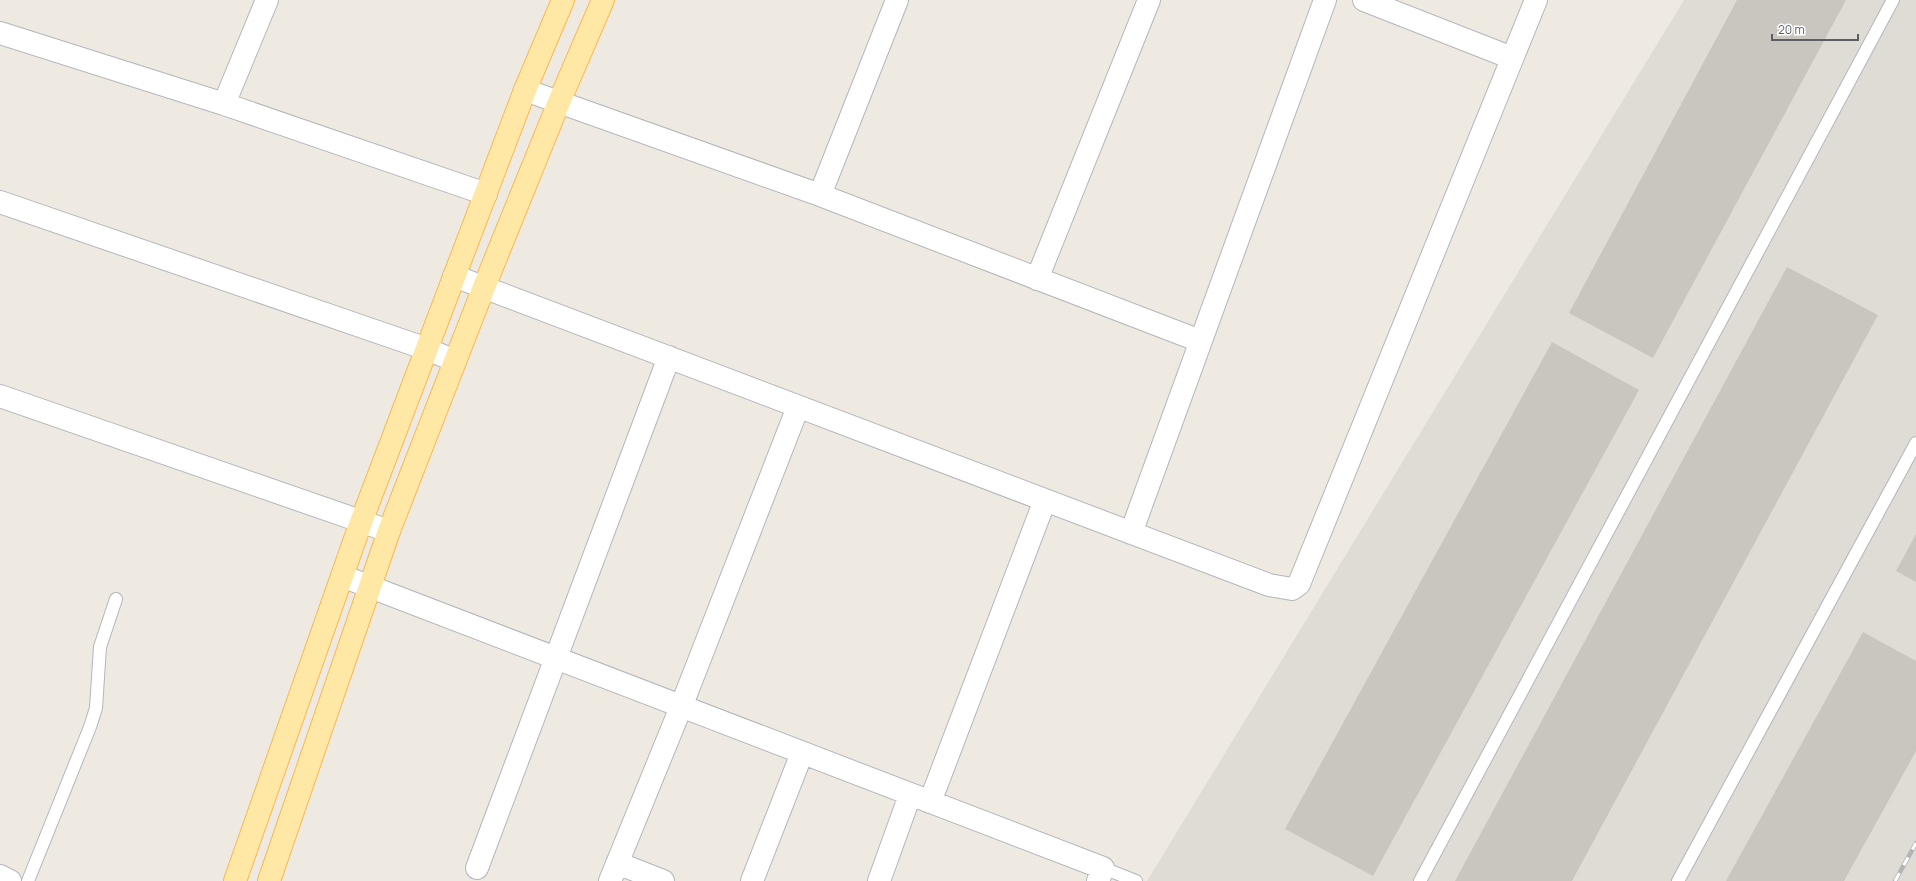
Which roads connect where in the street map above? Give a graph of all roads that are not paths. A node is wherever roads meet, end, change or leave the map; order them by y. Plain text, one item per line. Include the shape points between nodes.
1 (267, 0) edge
2 (563, 0) edge
3 (603, 0) edge
4 (897, 0) edge
5 (1149, 0) edge
6 (1325, 0) edge
7 (1364, 0) edge
8 (1536, 0) edge
9 (1893, 0) edge
10 (0, 34) edge
11 (1512, 58) junction
12 (525, 90) junction
13 (558, 102) junction
14 (224, 104) junction
15 (486, 194) junction
16 (820, 195) junction
17 (0, 202) edge
18 (454, 276) junction
19 (1037, 279) junction
20 (484, 286) junction
21 (1200, 341) junction
22 (427, 349) junction
23 (669, 357) junction
24 (455, 361) junction
25 (0, 396) edge
26 (798, 407) junction
27 (1916, 443) edge
28 (1045, 500) junction
29 (360, 522) junction
30 (389, 531) junction
31 (1131, 533) junction
32 (342, 576) junction
33 (368, 588) junction
34 (116, 599) dead end
35 (556, 659) junction
36 (681, 707) junction
37 (802, 753) junction
38 (910, 795) junction
39 (930, 802) junction
40 (477, 868) dead end
41 (613, 872) edge
42 (1100, 875) edge
43 (0, 876) edge
44 (10, 881) edge
45 (28, 881) edge
46 (235, 881) edge
47 (269, 881) edge
48 (663, 881) edge
49 (752, 881) edge
50 (879, 881) edge
51 (1136, 881) edge
52 (1420, 881) edge
53 (1678, 881) edge

1 - 14 street
2 - 12 main road
3 - 13 main road
4 - 16 street
5 - 19 street
6 - 21 street
7 - 11 street
8 - 11 street
9 - 52 lane
10 - 14 street
11 - 31 street via 1299,584 1292,589 1269,585
12 - 13 street
12 - 15 main road
13 - 16 street
13 - 20 main road
14 - 15 street
15 - 18 main road
16 - 19 street
17 - 22 street
18 - 20 street
18 - 22 main road
19 - 21 street
20 - 23 street
20 - 24 main road
21 - 31 street
22 - 24 street
22 - 29 main road
23 - 26 street
23 - 35 street
24 - 30 main road
25 - 29 street
26 - 28 street
26 - 36 street
27 - 53 lane
28 - 31 street
28 - 39 street
29 - 30 street
29 - 32 main road
30 - 33 main road
32 - 33 street
32 - 46 main road
33 - 35 street
33 - 47 main road
34 - 45 lane via 100,647 96,708
35 - 36 street
35 - 40 street
36 - 37 street
36 - 41 street
37 - 38 street
37 - 49 street
38 - 39 street
38 - 50 street
39 - 42 street
41 - 48 street
42 - 51 lane
43 - 44 street

